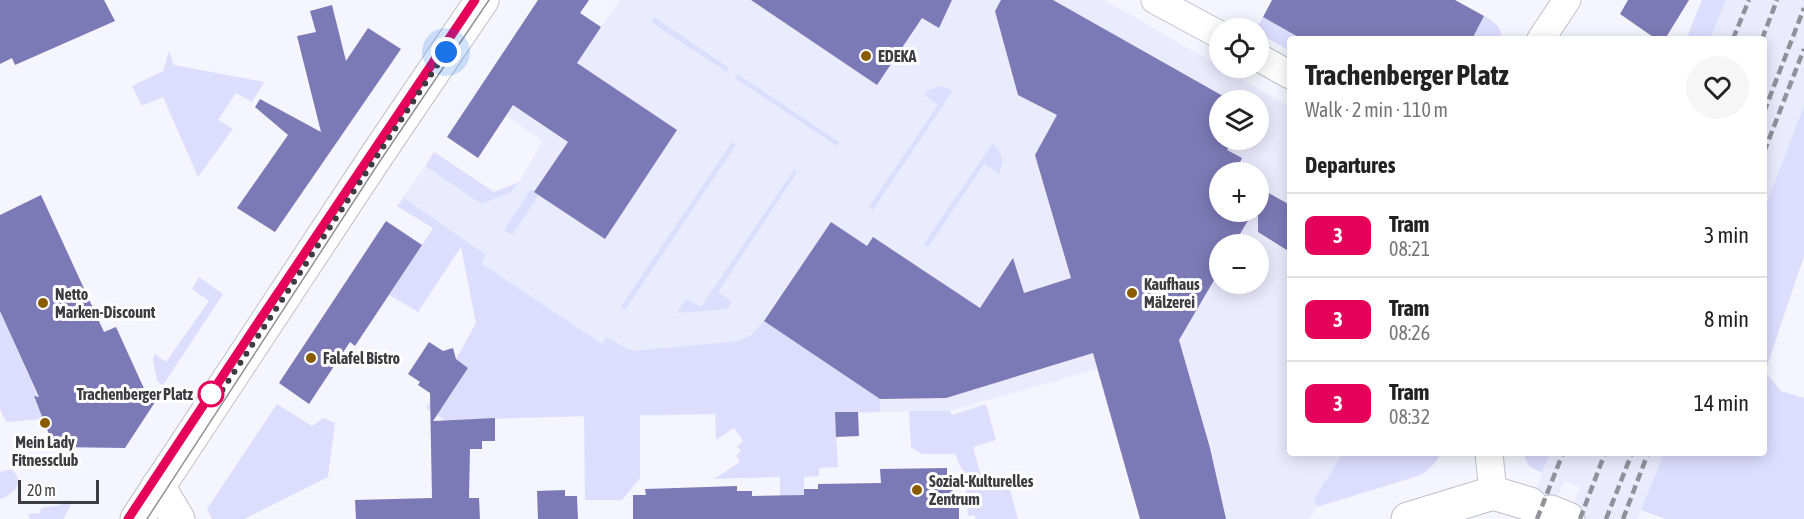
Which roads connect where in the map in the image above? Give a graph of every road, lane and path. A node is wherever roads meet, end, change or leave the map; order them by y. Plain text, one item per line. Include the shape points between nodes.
1 (482, 0) edge
2 (1155, 0) edge
3 (1567, 0) edge
4 (1209, 29) edge
5 (1543, 36) edge
6 (1269, 63) edge
7 (1287, 73) edge
8 (1489, 456) edge
9 (158, 486) junction
10 (1493, 493) junction
11 (1550, 511) edge
12 (137, 519) edge
13 (178, 519) edge
14 (1408, 519) edge

1 - 9 main road
2 - 4 street
3 - 5 street
6 - 7 street
8 - 10 street
9 - 12 main road
9 - 13 main road
10 - 11 main road
10 - 14 main road

